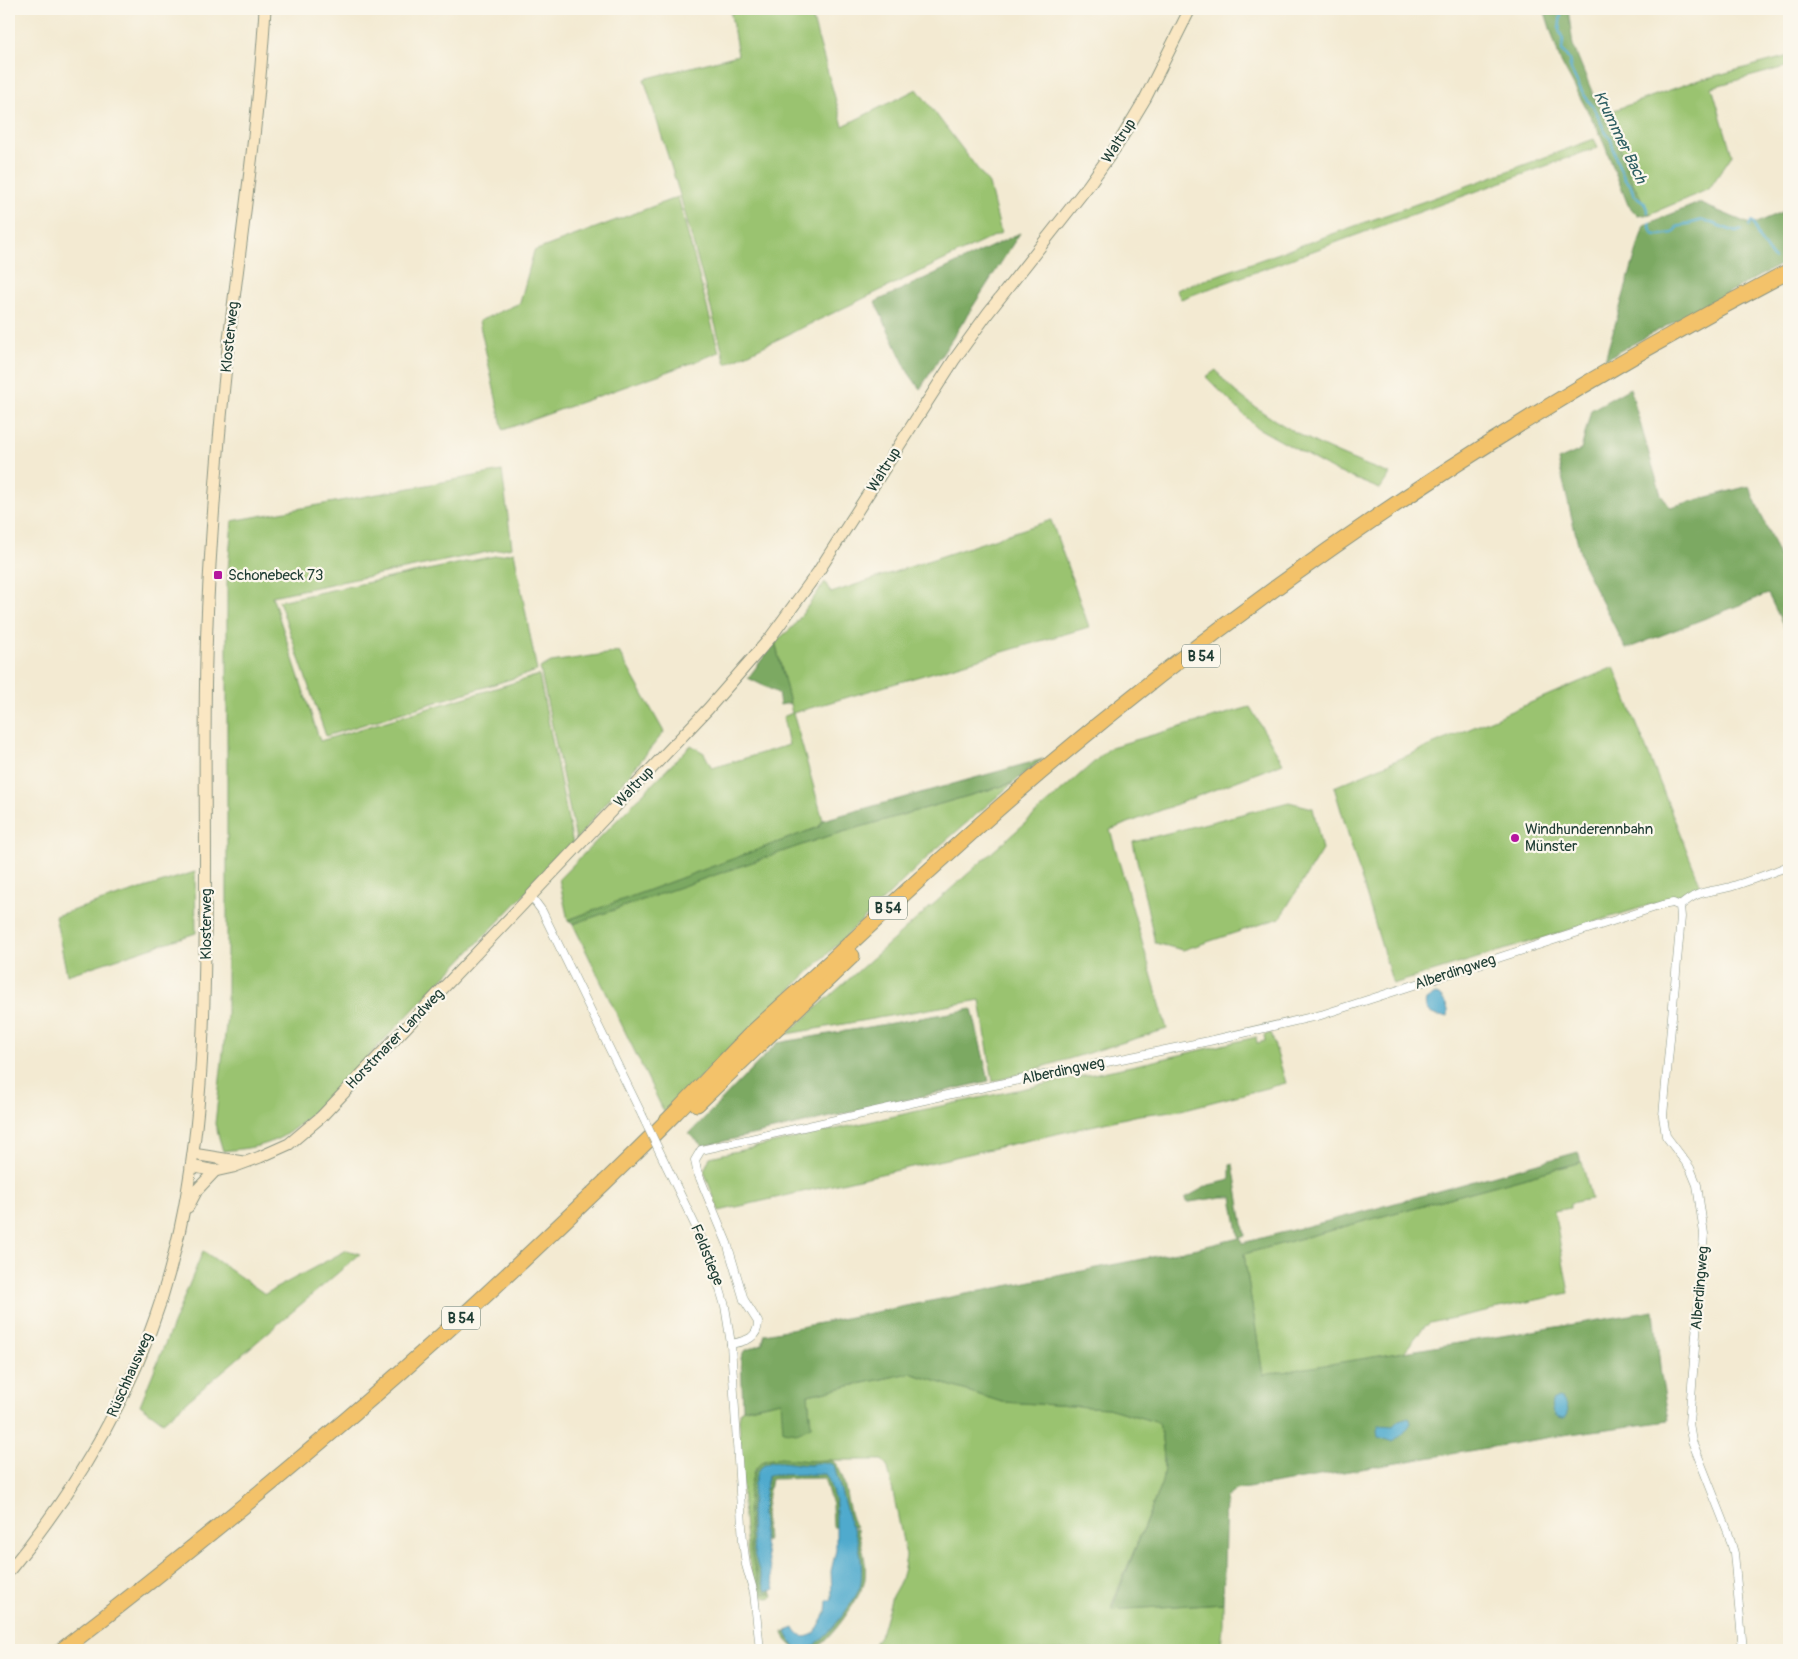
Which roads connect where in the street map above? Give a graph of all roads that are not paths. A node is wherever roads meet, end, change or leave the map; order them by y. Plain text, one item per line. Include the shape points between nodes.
1 (265, 9) edge
2 (1190, 9) edge
3 (1789, 271) edge
4 (1789, 282) edge
5 (1789, 866) edge
6 (531, 896) junction
7 (1680, 906) junction
8 (193, 1154) junction
9 (244, 1162) junction
10 (191, 1166) junction
11 (215, 1170) junction
12 (181, 1225) junction
13 (731, 1344) junction
14 (9, 1571) edge
15 (62, 1650) edge
16 (74, 1650) edge
17 (760, 1650) edge
18 (1743, 1650) edge

1 - 8 main road, Klosterweg via 258,110 220,433 210,581 205,694 205,1008
2 - 6 main road, Waltrup via 1145,99 1114,150 954,360 801,597 708,709
3 - 15 highway, B 54 via 1615,366 1467,457 1312,561 1094,727 948,853 749,1036 576,1210 405,1368 224,1523
4 - 16 highway, B 54 via 1602,386 1470,467 1283,595 1134,708 1031,793 911,900 513,1280 404,1379 247,1514
5 - 7 street via 1729,887 1698,893
6 - 9 main road, Horstmarer Landweg via 315,1122 289,1144
6 - 13 street, Feldstiege, bridge via 542,911 701,1236 715,1270
7 - 13 street, Alberdingweg via 1673,903 1662,905 1321,1015 701,1150 695,1160 697,1171 727,1243 744,1300 758,1322 754,1336
7 - 18 street, Alberdingweg via 1663,1116 1666,1136 1690,1168 1697,1185 1704,1234 1688,1423 1734,1553
8 - 9 main road, Horstmarer Landweg
8 - 10 main road, Rüschhausweg
9 - 11 main road, Horstmarer Landweg
10 - 11 main road, Horstmarer Landweg
10 - 12 main road, Rüschhausweg
11 - 12 main road via 197,1190
12 - 14 main road, Rüschhausweg via 152,1326 117,1409 70,1491
13 - 17 street, Feldstiege via 742,1533

